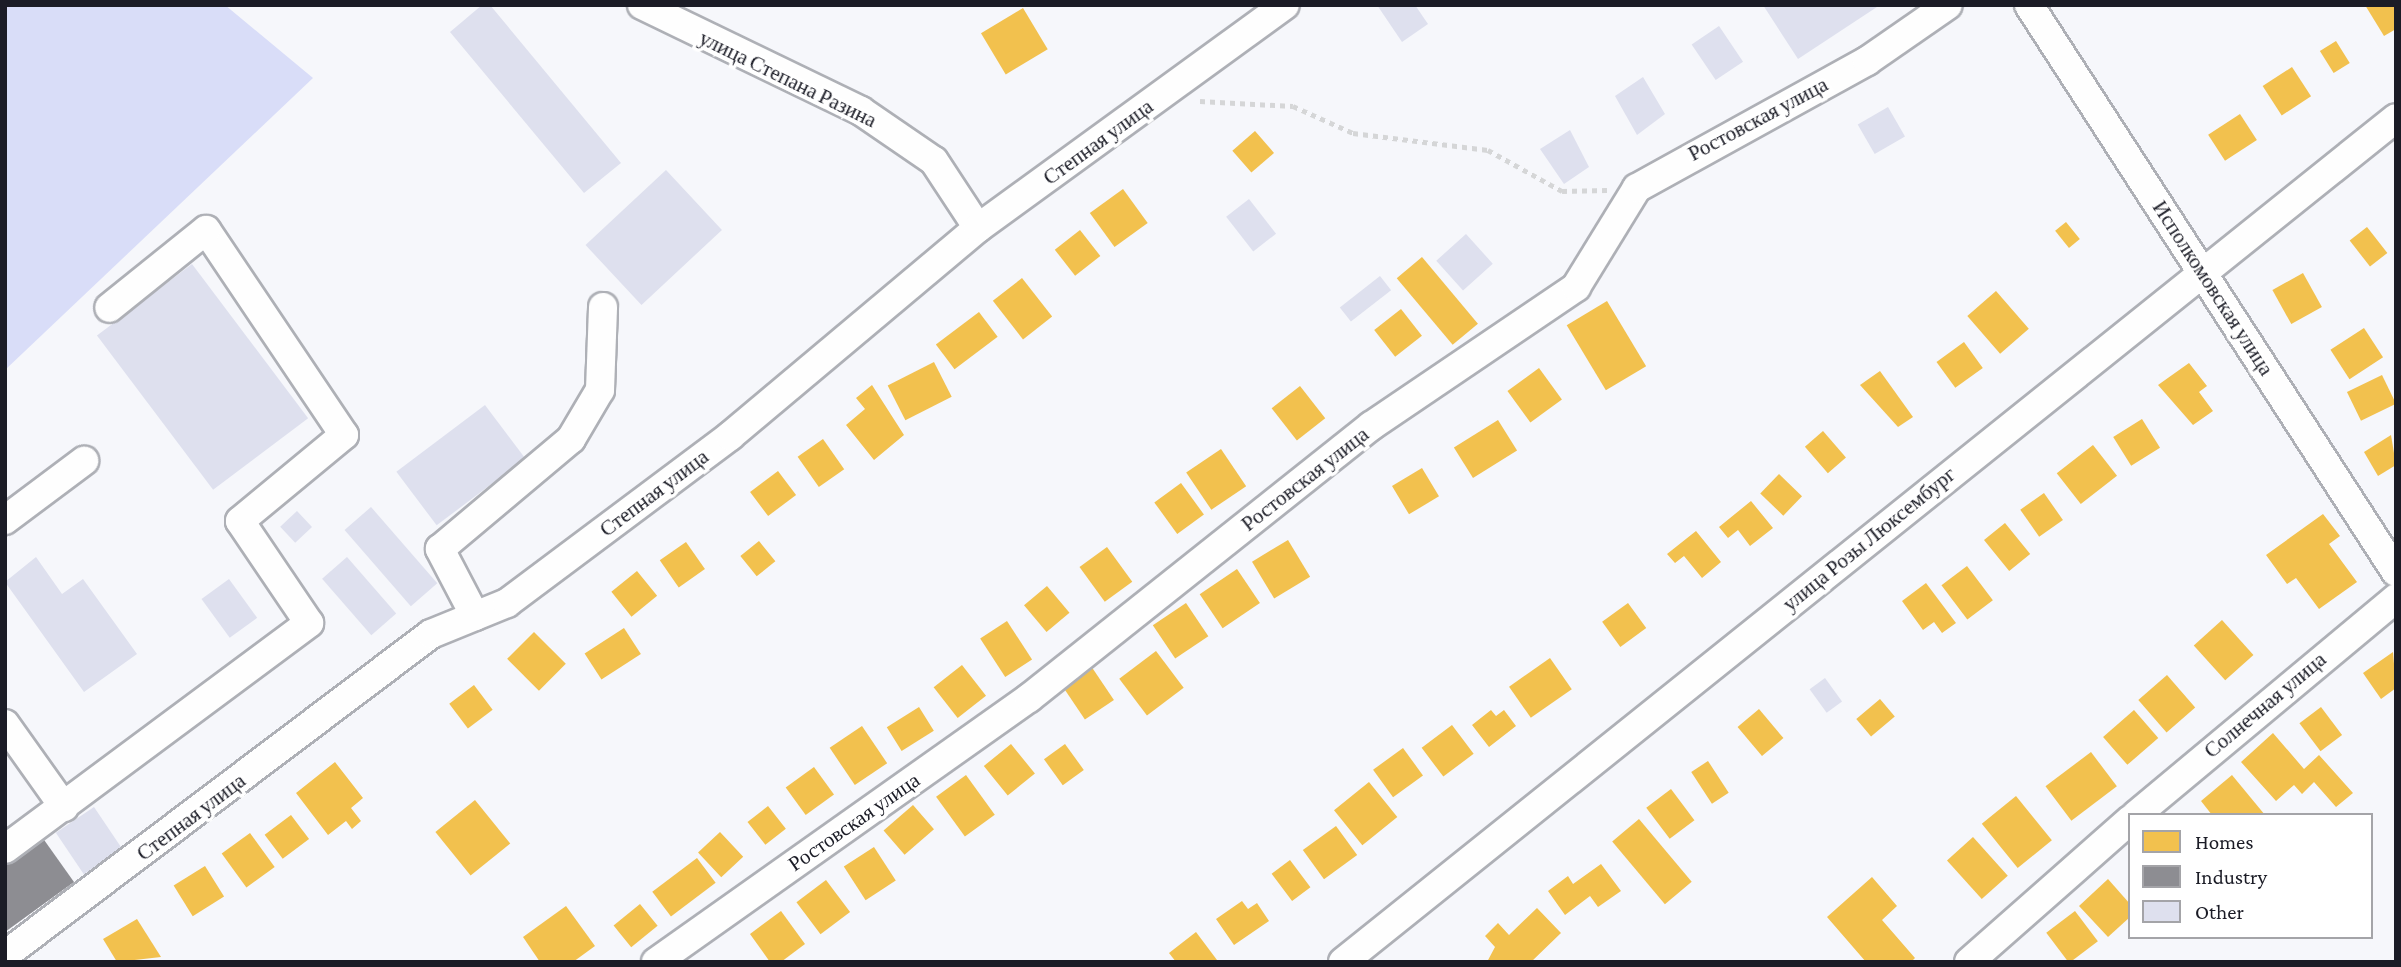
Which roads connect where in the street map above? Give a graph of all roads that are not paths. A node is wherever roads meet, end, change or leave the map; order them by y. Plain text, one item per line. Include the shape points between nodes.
1 (1285, 5) edge
2 (1948, 5) edge
3 (2029, 5) edge
4 (654, 8) edge
5 (2396, 118) edge
6 (978, 228) junction
7 (2202, 271) junction
8 (603, 307) dead end
9 (109, 308) dead end
10 (84, 461) dead end
11 (5, 520) edge
12 (2396, 572) edge
13 (2396, 598) edge
14 (475, 616) junction
15 (5, 723) edge
16 (64, 807) junction
17 (2138, 813) edge
18 (2128, 822) edge
19 (5, 849) edge
20 (5, 955) edge
21 (656, 962) edge
22 (1343, 962) edge
23 (1969, 962) edge

1 - 6 street, Степная улица
2 - 21 street, Ростовская улица via 1867,61 1637,188 1576,288 1371,426 1029,698
3 - 7 street, Исполкомовская улица
4 - 6 street, улица Степана Разина via 861,111 934,161
5 - 7 street, улица Розы Люксембург
6 - 14 street, Степная улица via 730,436 507,603
7 - 12 street, Исполкомовская улица
7 - 22 street, улица Розы Люксембург
8 - 14 street via 600,390 571,439 440,549
9 - 16 street via 206,230 344,435 240,521 309,623
10 - 11 street
13 - 17 street, Солнечная улица
14 - 20 street, Степная улица via 431,634
15 - 16 street
16 - 19 street
18 - 23 street

